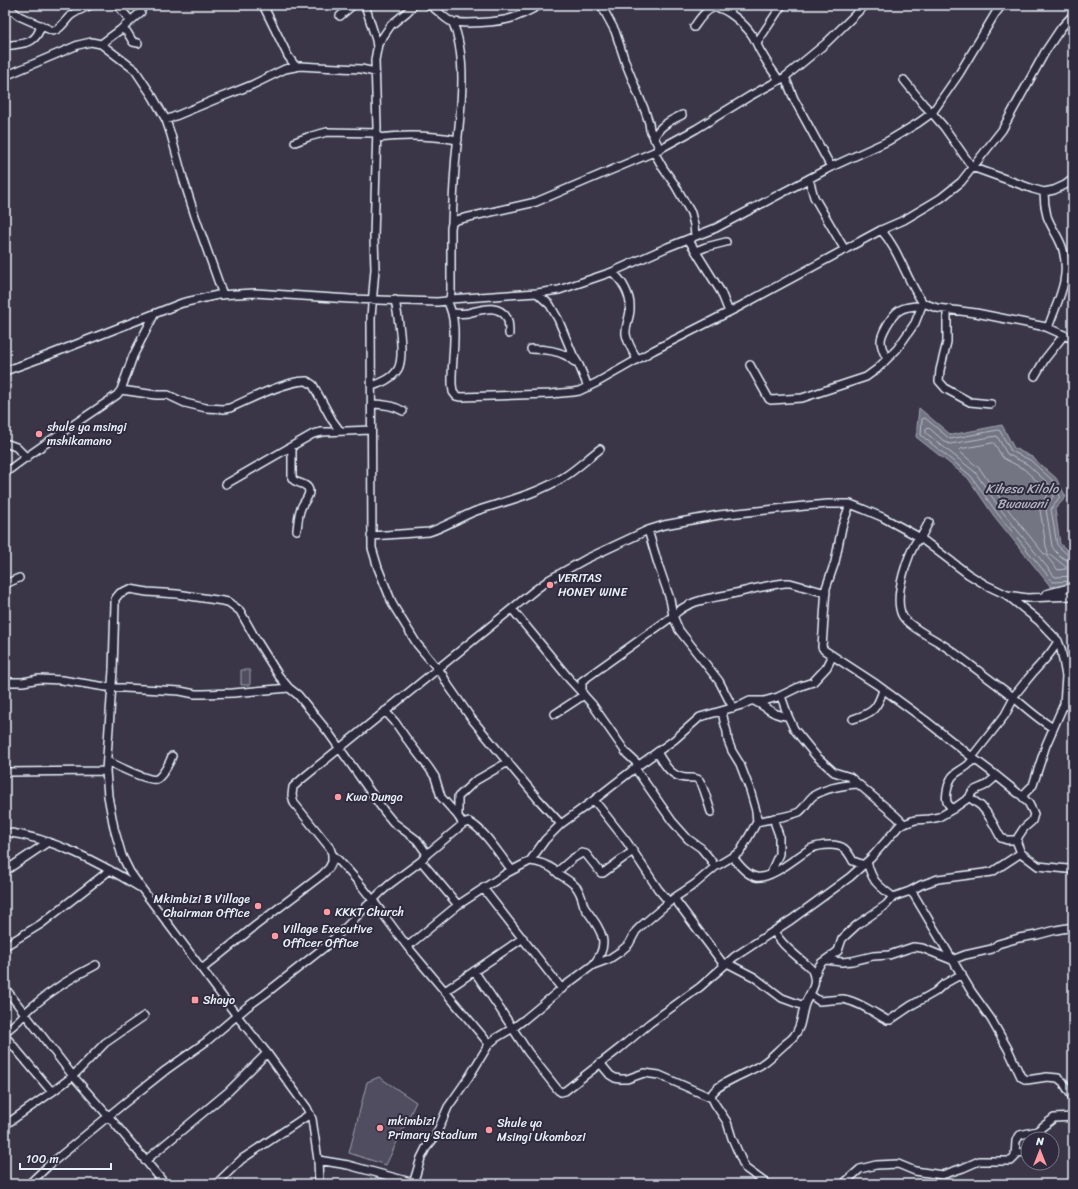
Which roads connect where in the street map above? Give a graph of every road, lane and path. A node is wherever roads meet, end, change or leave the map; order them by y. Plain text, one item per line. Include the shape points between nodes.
1 (8, 5) edge
2 (91, 5) edge
3 (116, 5) edge
4 (138, 5) edge
5 (263, 5) edge
6 (353, 5) edge
7 (365, 5) edge
8 (414, 5) edge
9 (428, 5) edge
10 (443, 5) edge
11 (601, 5) edge
12 (782, 5) edge
13 (865, 5) edge
14 (1002, 5) edge
15 (537, 6) edge
16 (719, 6) edge
17 (437, 10) junction
18 (1073, 15) edge
19 (340, 16) dead end
20 (131, 21) junction
21 (452, 21) junction
22 (41, 25) junction
23 (694, 27) dead end
24 (122, 29) junction
25 (138, 43) dead end
26 (101, 44) junction
27 (757, 44) junction
28 (5, 46) edge
29 (377, 47) junction
30 (296, 67) junction
31 (375, 72) junction
32 (5, 76) edge
33 (782, 78) junction
34 (904, 80) dead end
35 (932, 113) junction
36 (682, 115) dead end
37 (166, 120) junction
38 (377, 136) junction
39 (654, 139) junction
40 (458, 140) junction
41 (295, 142) dead end
42 (657, 150) junction
43 (831, 167) junction
44 (972, 167) junction
45 (809, 179) junction
46 (1073, 179) edge
47 (1044, 192) junction
48 (452, 223) junction
49 (881, 230) junction
50 (692, 238) junction
51 (726, 242) dead end
52 (845, 250) junction
53 (696, 251) junction
54 (612, 272) junction
55 (537, 292) junction
56 (223, 295) junction
57 (372, 300) junction
58 (395, 300) junction
59 (448, 300) junction
60 (922, 305) junction
61 (947, 309) junction
62 (729, 312) junction
63 (452, 313) junction
64 (154, 315) junction
65 (1048, 328) junction
66 (509, 334) dead end
67 (1064, 335) junction
68 (1073, 339) edge
69 (531, 349) dead end
70 (637, 359) junction
71 (887, 359) junction
72 (579, 365) junction
73 (750, 365) dead end
74 (5, 371) edge
75 (1036, 376) dead end
76 (372, 386) junction
77 (588, 387) junction
78 (121, 390) junction
79 (372, 404) junction
80 (991, 404) dead end
81 (403, 411) dead end
82 (371, 430) junction
83 (340, 431) junction
84 (5, 443) edge
85 (292, 446) junction
86 (600, 449) dead end
87 (26, 458) junction
88 (5, 473) edge
89 (226, 484) dead end
90 (850, 504) junction
91 (929, 522) dead end
92 (298, 530) dead end
93 (648, 530) junction
94 (371, 536) junction
95 (920, 537) junction
96 (19, 578) dead end
97 (5, 584) edge
98 (1073, 587) edge
99 (826, 593) junction
100 (1007, 596) junction
101 (1073, 596) edge
102 (1036, 597) junction
103 (512, 609) junction
104 (673, 616) junction
105 (1058, 641) junction
106 (832, 655) junction
107 (437, 669) junction
108 (571, 681) junction
109 (582, 681) junction
110 (5, 682) edge
111 (112, 687) junction
112 (289, 688) junction
113 (883, 690) junction
114 (583, 693) junction
115 (781, 696) junction
116 (1013, 698) junction
117 (754, 701) junction
118 (1064, 704) junction
119 (1073, 707) edge
120 (733, 708) junction
121 (384, 711) junction
122 (722, 711) junction
123 (555, 714) dead end
124 (788, 716) junction
125 (853, 720) dead end
126 (1053, 728) junction
127 (340, 748) junction
128 (657, 752) junction
129 (172, 756) dead end
130 (972, 758) junction
131 (107, 761) junction
132 (508, 762) junction
133 (637, 766) junction
134 (106, 771) junction
135 (5, 772) edge
136 (997, 776) junction
137 (858, 784) junction
138 (1021, 795) junction
139 (970, 797) junction
140 (594, 800) junction
141 (953, 809) junction
142 (711, 812) dead end
143 (458, 816) junction
144 (774, 818) junction
145 (756, 822) junction
146 (462, 824) junction
147 (561, 824) junction
148 (904, 824) junction
149 (5, 832) edge
150 (1017, 840) junction
151 (48, 842) junction
152 (633, 851) junction
153 (1021, 853) junction
154 (332, 854) junction
155 (427, 854) junction
156 (733, 857) junction
157 (421, 861) junction
158 (530, 862) junction
159 (866, 863) junction
160 (715, 867) junction
161 (1073, 868) edge
162 (110, 870) junction
163 (512, 870) junction
164 (5, 871) edge
165 (556, 872) junction
166 (771, 874) junction
167 (483, 888) junction
168 (142, 889) junction
169 (910, 891) junction
170 (893, 897) junction
171 (671, 900) junction
172 (373, 901) junction
173 (458, 905) junction
174 (1073, 927) edge
175 (774, 931) junction
176 (523, 938) junction
177 (5, 946) edge
178 (408, 946) junction
179 (826, 960) junction
180 (952, 960) junction
181 (726, 964) junction
182 (96, 965) dead end
183 (593, 965) junction
184 (202, 969) junction
185 (474, 971) junction
186 (962, 974) junction
187 (814, 977) junction
188 (5, 988) edge
189 (562, 989) junction
190 (445, 991) junction
191 (811, 995) junction
192 (804, 1006) junction
193 (24, 1013) junction
194 (144, 1016) dead end
195 (237, 1016) junction
196 (513, 1028) junction
197 (5, 1032) edge
198 (5, 1036) edge
199 (489, 1044) junction
200 (268, 1053) junction
201 (600, 1063) junction
202 (73, 1076) junction
203 (52, 1092) junction
204 (712, 1098) junction
205 (1073, 1098) edge
206 (310, 1114) junction
207 (108, 1116) junction
208 (1073, 1117) edge
209 (5, 1125) edge
210 (1038, 1131) edge
211 (1020, 1135) edge
212 (1015, 1153) junction
213 (1020, 1153) edge
214 (318, 1160) junction
215 (145, 1161) junction
216 (29, 1184) edge
217 (165, 1184) edge
218 (216, 1184) edge
219 (319, 1184) edge
220 (414, 1184) edge
221 (767, 1184) edge
222 (843, 1184) edge

1 - 22 street via 19,16
2 - 22 street via 73,14 56,30
3 - 20 street
4 - 20 street via 141,12
5 - 30 street
6 - 19 street
7 - 29 street
8 - 29 street via 391,25
9 - 17 street
10 - 17 street
11 - 39 street via 614,31
12 - 27 street
13 - 33 street via 825,44
14 - 35 street
15 - 21 street via 502,21
16 - 23 street via 707,11
16 - 27 street via 746,27
17 - 21 street
18 - 44 street via 1045,52 1002,130
20 - 24 street
21 - 40 street via 461,57
22 - 28 street via 35,39
24 - 25 street via 133,42
24 - 26 street
26 - 32 street via 91,42 78,45
26 - 37 street via 135,70
27 - 33 street via 761,54
29 - 31 street
30 - 31 street via 361,69
30 - 37 street via 285,69
31 - 38 street
33 - 42 street
33 - 43 street
34 - 35 street
35 - 43 street via 888,141
35 - 44 street
36 - 39 street via 661,128
37 - 56 street via 195,216
38 - 40 street via 419,135
38 - 41 street via 327,132
38 - 57 street via 375,269
39 - 42 street
40 - 48 street
42 - 48 street via 536,202 462,218
42 - 50 street via 663,168 691,213 694,225
43 - 45 street
44 - 47 street
44 - 49 street via 961,182 941,198
45 - 50 street
45 - 52 street via 814,197
46 - 47 street via 1054,190
47 - 65 street via 1044,205 1063,250 1066,272 1062,291
48 - 59 street
49 - 52 street
49 - 60 street via 891,242
50 - 53 street
50 - 54 street
51 - 53 street
52 - 62 street
53 - 62 street via 721,292
54 - 55 street via 558,290
54 - 70 street via 622,282 630,303 626,335
55 - 59 street
55 - 72 street via 558,319
56 - 57 street via 255,292
56 - 64 street via 182,303
57 - 58 street
57 - 76 street
58 - 59 street
58 - 76 street via 401,340 400,364 388,380
59 - 63 street
60 - 61 street
60 - 71 street via 915,323
60 - 71 street via 898,310 889,321 880,340
61 - 65 street
61 - 80 street via 947,342 939,381 946,389 970,402
62 - 70 street
63 - 66 street via 493,308 507,318
63 - 77 street via 452,384 456,396 550,394 573,392
64 - 74 street
64 - 78 street
65 - 67 street
67 - 68 street
67 - 75 street via 1045,359
69 - 72 street via 546,349 559,353
70 - 77 street
71 - 73 street via 866,377 802,398 771,400
72 - 77 street
76 - 79 street
78 - 83 street via 156,396 168,395 202,408 224,409 284,385 308,381 313,385
78 - 87 street
79 - 81 street via 390,405
79 - 82 street
82 - 83 street
82 - 94 street
83 - 85 street via 317,433
84 - 87 street via 16,447
85 - 89 street
85 - 92 street via 292,478 294,482 308,488 309,492 300,508
86 - 94 street via 565,477 528,495 476,512 429,532
87 - 88 street
90 - 93 street via 719,515 679,521
90 - 95 street via 876,514
90 - 99 street
91 - 95 street
93 - 103 street via 570,567 550,579
93 - 104 street
94 - 107 street via 374,556 393,605 417,644
95 - 100 street via 968,574
95 - 116 street via 914,544 904,573 900,600 902,616
96 - 97 street
98 - 102 street
99 - 104 street via 790,583 777,584 694,603
99 - 106 street via 822,645 824,650
100 - 102 street
100 - 105 street via 1039,620
101 - 102 street
103 - 107 street
103 - 108 street
104 - 109 street
104 - 120 street via 679,630 719,681
105 - 116 street via 1044,662
105 - 118 street via 1066,676
106 - 113 street
106 - 115 street via 827,667 813,682
107 - 121 street
107 - 132 street
108 - 109 street
108 - 114 street
109 - 114 street
110 - 111 street via 52,680
111 - 112 street via 180,690 195,694
111 - 112 street via 115,599 120,593 130,589 231,604 240,611
111 - 131 street
112 - 127 street via 316,716
113 - 125 street via 875,708
113 - 130 street
114 - 123 street
114 - 133 street
115 - 117 street
115 - 124 street
116 - 126 street
116 - 130 street via 1005,715
117 - 120 street
117 - 124 street via 777,715
118 - 119 street
118 - 126 street
120 - 122 street
121 - 127 street
121 - 143 street via 429,768 442,797
122 - 128 street via 700,717
122 - 145 street via 728,741 750,790 756,811
124 - 137 street via 799,735 823,762 834,772 848,776
126 - 138 street via 1033,785
127 - 154 street via 298,782 293,787 292,795 294,803 328,845
127 - 155 street via 393,822 416,840
128 - 133 street
128 - 142 street via 668,769 684,778 699,780
129 - 131 street via 167,767 154,779
130 - 136 street
130 - 141 street via 970,764 951,778 947,800
131 - 134 street
132 - 143 street via 475,781 458,797
132 - 147 street
133 - 140 street
133 - 160 street via 672,820 688,839 701,848
134 - 135 street
134 - 168 street via 110,812 117,840 130,872
136 - 138 street
136 - 139 street via 974,790
137 - 144 street via 820,793 810,799 801,810
137 - 148 street
138 - 150 street via 1032,808 1034,816
139 - 141 street
139 - 150 street via 986,812 1001,838
140 - 147 street
140 - 152 street
141 - 148 street via 936,818
143 - 146 street
144 - 145 street
144 - 166 street via 779,835 779,854
145 - 156 street via 740,852
146 - 155 street
146 - 163 street via 473,824
147 - 158 street
148 - 159 street via 898,827
149 - 151 street
150 - 153 street
151 - 162 street
151 - 164 street
152 - 165 street via 603,873 582,852
152 - 171 street via 658,889
153 - 161 street via 1038,866
153 - 169 street via 992,872 938,879
154 - 172 street
154 - 184 street via 330,868
155 - 157 street
156 - 160 street
156 - 166 street via 754,876
157 - 172 street via 390,884
157 - 173 street
158 - 163 street
158 - 165 street via 547,865
159 - 166 street via 853,862 842,847 824,845 810,849
159 - 170 street via 874,881
159 - 175 street
160 - 171 street
162 - 168 street
162 - 177 street via 41,924
163 - 167 street
165 - 183 street via 570,880 577,888 584,907 600,929 603,945 601,954
167 - 173 street
167 - 176 street
168 - 184 street
169 - 170 street
169 - 180 street
170 - 179 street via 849,932 842,939 838,951
171 - 181 street
171 - 183 street via 636,931 629,944 621,951
172 - 178 street
172 - 195 street via 326,946
173 - 178 street
174 - 180 street via 1019,938 998,944 992,949
175 - 181 street
175 - 187 street via 777,937 810,967
176 - 185 street
176 - 189 street
178 - 190 street
179 - 180 street via 852,961 917,947
179 - 187 street via 820,964
180 - 186 street
181 - 192 street via 754,977 782,998
181 - 201 street via 700,987
182 - 193 street via 59,986
183 - 189 street
184 - 195 street
185 - 190 street
185 - 196 street
186 - 191 street via 890,1020 847,1000 819,1001
186 - 205 street via 991,1018 1022,1078 1029,1080 1055,1077 1063,1082
187 - 191 street
188 - 193 street
189 - 196 street
190 - 199 street
191 - 192 street
192 - 204 street via 800,1025 792,1039 763,1064 716,1089
193 - 197 street
193 - 202 street
194 - 202 street via 105,1043
195 - 200 street
195 - 207 street
196 - 199 street
196 - 201 street via 528,1052 560,1091 567,1090
198 - 203 street
199 - 220 street via 448,1107 435,1137 426,1148
200 - 206 street
200 - 215 street via 229,1091
201 - 204 street via 615,1078 627,1079 644,1073 659,1075
202 - 203 street
202 - 207 street
203 - 209 street
204 - 221 street via 727,1122 745,1168
206 - 214 street
206 - 218 street via 242,1159
207 - 215 street
207 - 216 street
208 - 210 street via 1052,1119
211 - 212 street via 1016,1141
212 - 213 street
212 - 222 street via 1015,1158 1011,1161 979,1161 942,1175 915,1171 898,1164 872,1165 858,1170
214 - 219 street
214 - 220 street via 348,1165
215 - 217 street

